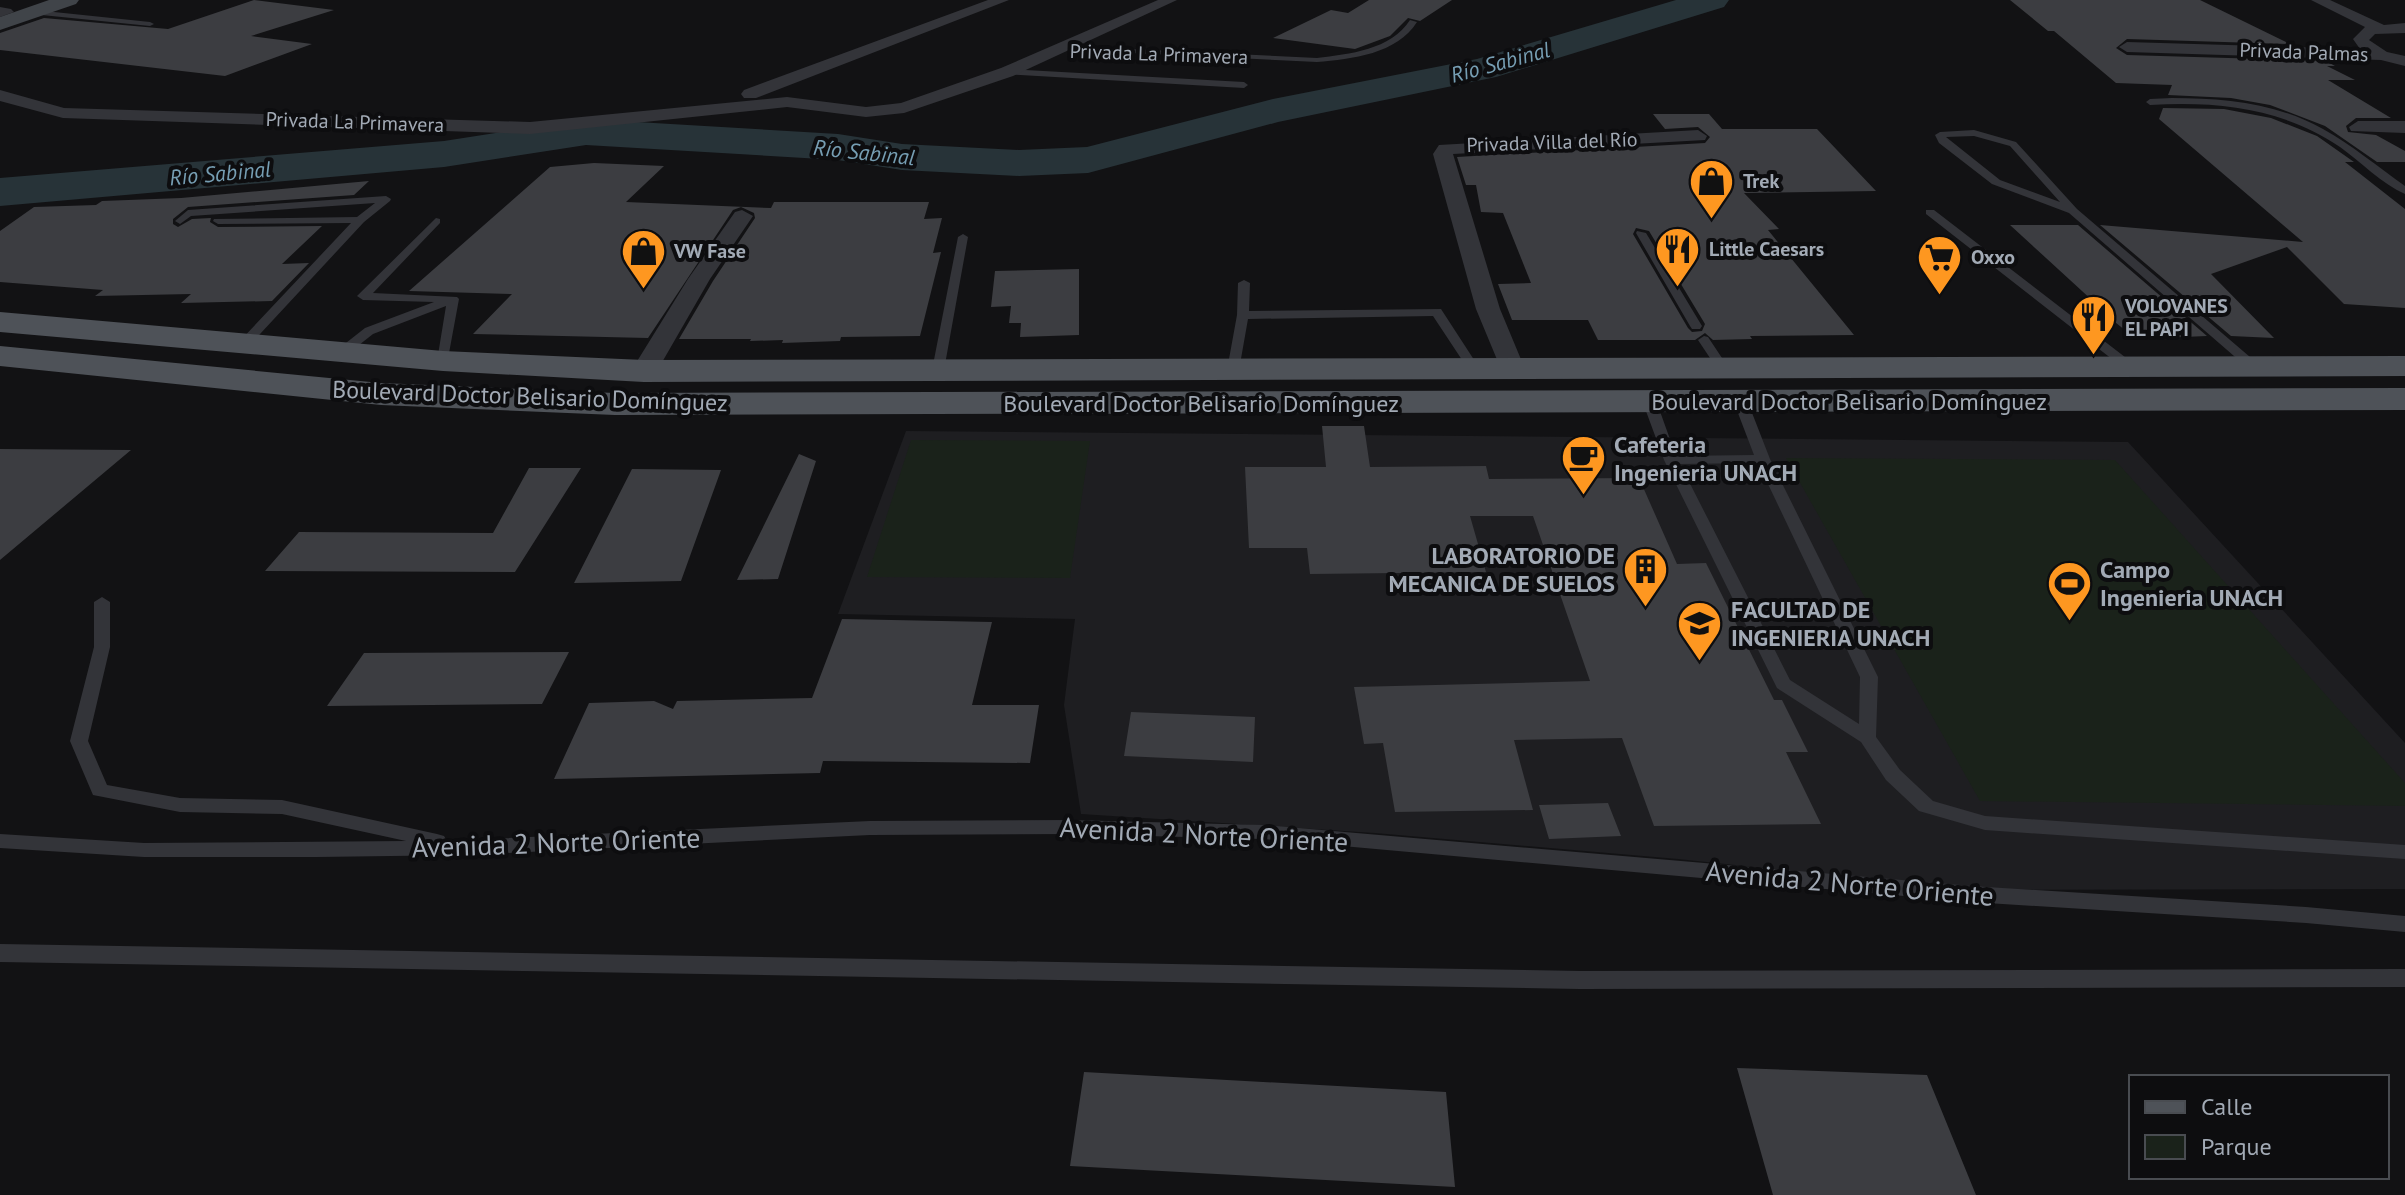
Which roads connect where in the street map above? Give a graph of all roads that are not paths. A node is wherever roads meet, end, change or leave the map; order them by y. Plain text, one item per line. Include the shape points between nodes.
1 (69, 0) edge
2 (1002, 0) edge
3 (1170, 0) edge
4 (2318, 0) edge
5 (2347, 0) edge
6 (39, 6) edge
7 (1, 16) edge
8 (1413, 22) dead end
9 (150, 24) dead end
10 (2405, 26) edge
11 (2379, 28) junction
12 (2362, 44) junction
13 (2127, 47) dead end
14 (1067, 48) junction
15 (2226, 49) junction
16 (2381, 55) junction
17 (2405, 61) edge
18 (1007, 72) junction
19 (1244, 85) dead end
20 (0, 95) edge
21 (2150, 102) dead end
22 (712, 108) junction
23 (2358, 127) dead end
24 (2405, 127) edge
25 (1698, 136) dead end
26 (2405, 191) edge
27 (2073, 211) junction
28 (1930, 212) dead end
29 (742, 216) dead end
30 (360, 220) junction
31 (436, 221) dead end
32 (1641, 233) dead end
33 (963, 237) dead end
34 (1244, 283) dead end
35 (453, 299) junction
36 (1243, 315) junction
37 (0, 322) edge
38 (1696, 326) dead end
39 (243, 345) junction
40 (341, 353) junction
41 (0, 356) edge
42 (443, 361) junction
43 (2253, 366) junction
44 (2300, 366) junction
45 (2405, 366) edge
46 (2130, 367) junction
47 (1474, 369) junction
48 (1512, 369) junction
49 (938, 370) junction
50 (1233, 370) junction
51 (644, 371) junction
52 (2343, 399) junction
53 (2405, 399) edge
54 (1740, 400) junction
55 (1650, 403) junction
56 (1763, 459) junction
57 (1671, 460) junction
58 (102, 602) dead end
59 (1867, 738) junction
60 (0, 841) edge
61 (466, 848) junction
62 (2405, 852) edge
63 (2405, 924) edge
64 (0, 953) edge
65 (2405, 978) edge

1 - 6 main road
2 - 22 street, Privada La Primavera
3 - 14 street
4 - 11 street
5 - 10 street
6 - 7 main road
6 - 9 lane
8 - 14 lane, Privada La Primavera via 1405,35 1352,57 1317,60
10 - 11 street
11 - 12 street via 2364,33
12 - 15 street, Privada Palmas
12 - 16 street
13 - 15 street, Privada Palmas
14 - 18 street, Privada La Primavera
15 - 16 street, Privada Palmas
16 - 17 street
18 - 19 lane
18 - 22 street, Privada La Primavera via 904,108 866,112 787,102
20 - 22 street, Privada La Primavera via 63,113 530,128
21 - 26 lane via 2234,103 2299,121
23 - 24 street
25 - 48 street, Privada Villa del Río via 1446,149 1443,154 1488,309
27 - 27 lane via 2013,144 1974,133 1940,135 1996,182
27 - 43 lane
28 - 46 lane
29 - 51 street
30 - 30 lane via 386,199 188,213 180,221
30 - 39 lane
31 - 35 lane via 363,296
32 - 38 lane
33 - 49 lane
34 - 36 lane
35 - 40 lane via 369,331
35 - 42 lane
36 - 47 lane via 1437,312
36 - 50 lane
37 - 39 main road, Boulevard Doctor Belisario Domínguez
39 - 40 main road, Boulevard Doctor Belisario Domínguez
40 - 42 main road, Boulevard Doctor Belisario Domínguez
41 - 55 main road, Boulevard Doctor Belisario Domínguez via 381,394 615,404
42 - 51 main road, Boulevard Doctor Belisario Domínguez
43 - 44 main road, Boulevard Doctor Belisario Domínguez
43 - 46 main road, Boulevard Doctor Belisario Domínguez
44 - 45 main road, Boulevard Doctor Belisario Domínguez
44 - 52 main road
46 - 48 main road, Boulevard Doctor Belisario Domínguez via 1713,354
47 - 48 main road, Boulevard Doctor Belisario Domínguez
47 - 50 main road, Boulevard Doctor Belisario Domínguez
49 - 50 main road, Boulevard Doctor Belisario Domínguez
49 - 51 main road, Boulevard Doctor Belisario Domínguez
52 - 53 main road, Boulevard Doctor Belisario Domínguez
52 - 54 main road, Boulevard Doctor Belisario Domínguez
54 - 55 main road, Boulevard Doctor Belisario Domínguez
54 - 56 lane
55 - 57 lane
56 - 57 lane
56 - 59 lane via 1869,677
57 - 59 lane via 1783,684
58 - 61 lane via 102,647 79,741 100,790 180,805 282,807
59 - 62 lane via 1893,775 1926,806 1985,823
60 - 61 lane, Avenida 2 Norte Oriente via 144,850
61 - 63 lane, Avenida 2 Norte Oriente via 870,828 1263,832 1971,894
64 - 65 lane via 1580,980

